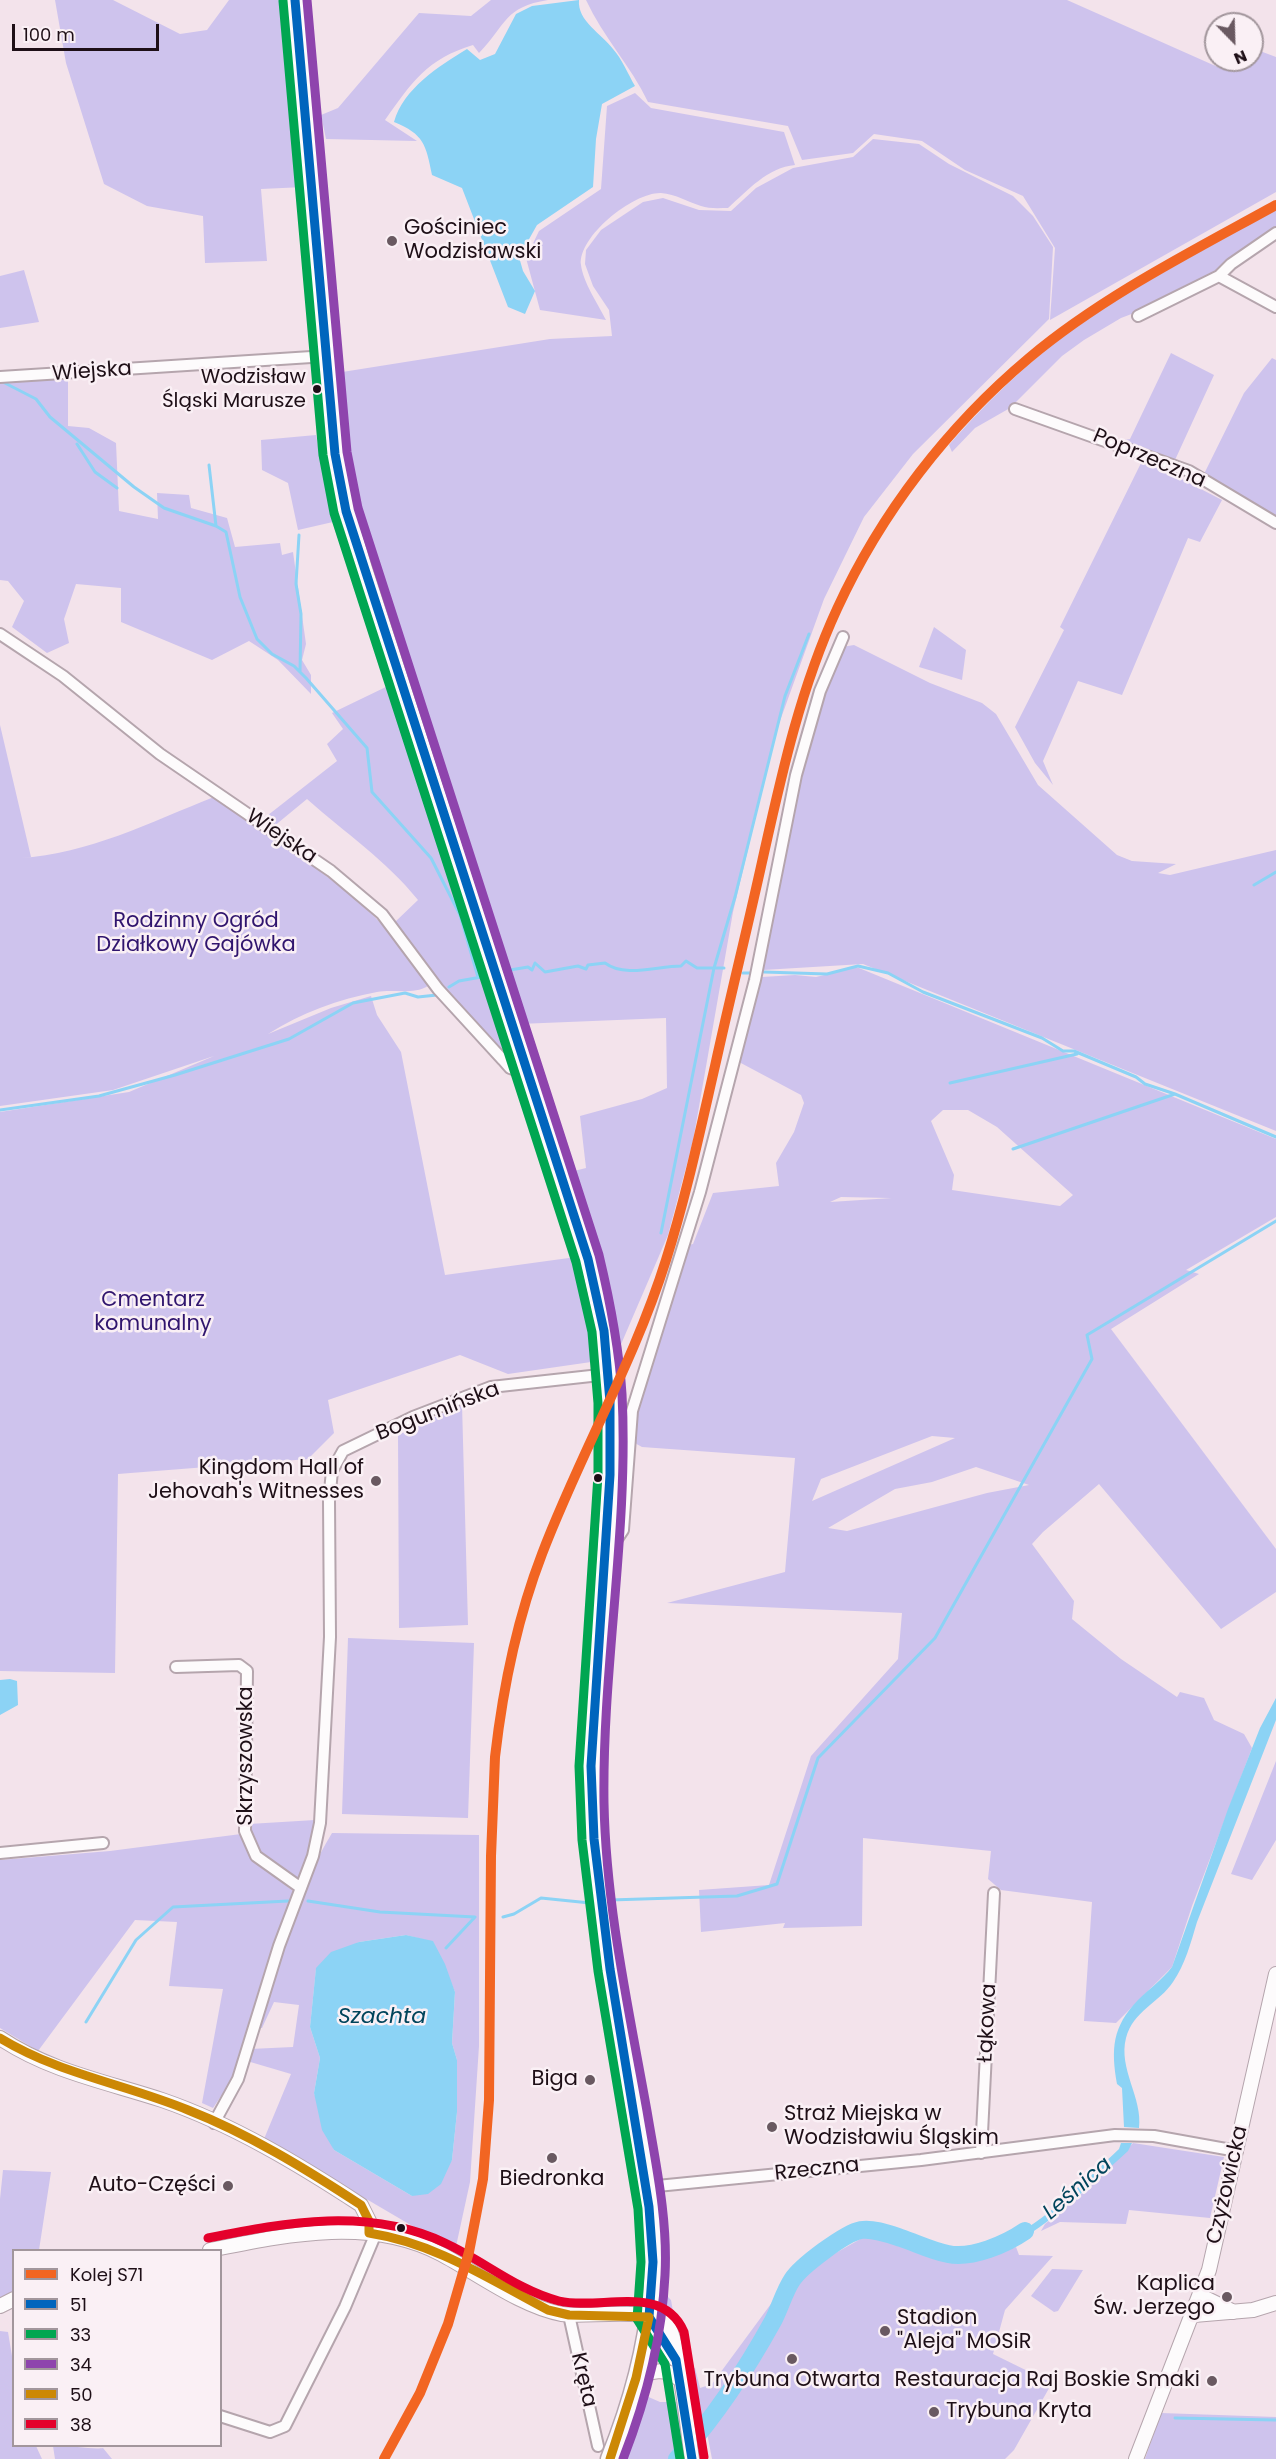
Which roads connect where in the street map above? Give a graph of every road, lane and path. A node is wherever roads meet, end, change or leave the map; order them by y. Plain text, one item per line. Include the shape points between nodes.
1 (295, 0) edge
2 (1276, 233) edge
3 (1219, 276) junction
4 (1276, 307) edge
5 (1138, 316) dead end
6 (327, 356) junction
7 (0, 376) edge
8 (1015, 409) dead end
9 (1276, 523) edge
10 (0, 634) edge
11 (843, 637) dead end
12 (527, 1074) junction
13 (609, 1374) junction
14 (605, 1546) junction
15 (176, 1668) dead end
16 (103, 1844) dead end
17 (0, 1853) edge
18 (301, 1888) junction
19 (994, 1893) dead end
20 (1276, 1974) edge
21 (0, 2038) edge
22 (214, 2123) junction
23 (1237, 2151) junction
24 (981, 2153) junction
25 (647, 2187) junction
26 (372, 2233) junction
27 (216, 2249) edge
28 (1201, 2295) junction
29 (1276, 2303) edge
30 (1234, 2312) junction
31 (569, 2315) junction
32 (1194, 2315) junction
33 (649, 2316) junction
34 (636, 2378) junction
35 (679, 2379) junction
36 (222, 2417) edge
37 (604, 2452) edge
38 (692, 2456) edge
39 (1136, 2459) edge

1 - 6 main road
2 - 3 street
3 - 4 street
3 - 5 street
6 - 7 street, Wiejska
6 - 12 main road via 334,444 345,511
8 - 9 street, Poprzeczna via 1189,471
10 - 12 street, Wiejska via 63,676 160,754 358,892 382,914 438,989 502,1060 510,1068
11 - 14 street via 820,691 796,775 753,991 700,1192 632,1411 623,1530
12 - 13 main road via 599,1296
13 - 14 main road via 613,1449
13 - 18 street, Bogumińska via 491,1387 412,1417 343,1451 332,1471 329,1501 330,1637 320,1822
14 - 25 main road via 592,1734 593,1836 605,1936
15 - 18 street, Skrzyszowska via 239,1665 247,1671 245,1831 256,1856
16 - 17 street
18 - 22 street via 238,2079
19 - 24 street, Łąkowa
20 - 23 street, Czyżowicka
21 - 22 street via 53,2066 163,2100
22 - 26 street via 326,2182 361,2205
23 - 24 street, Rzeczna via 1144,2135 1115,2135
23 - 28 street, Czyżowicka
24 - 25 street, Rzeczna
25 - 33 main road via 653,2255
26 - 27 street via 295,2235
26 - 31 street via 424,2246 533,2304
26 - 36 street via 345,2307 285,2426 270,2432
28 - 30 street
28 - 32 street, Czyżowicka
29 - 30 street
30 - 32 street
31 - 33 street
31 - 37 street, Kręta
32 - 39 street, Czyżowicka
33 - 34 main road
33 - 35 street via 676,2360
34 - 35 street via 660,2371 671,2372
34 - 37 main road
35 - 38 street

